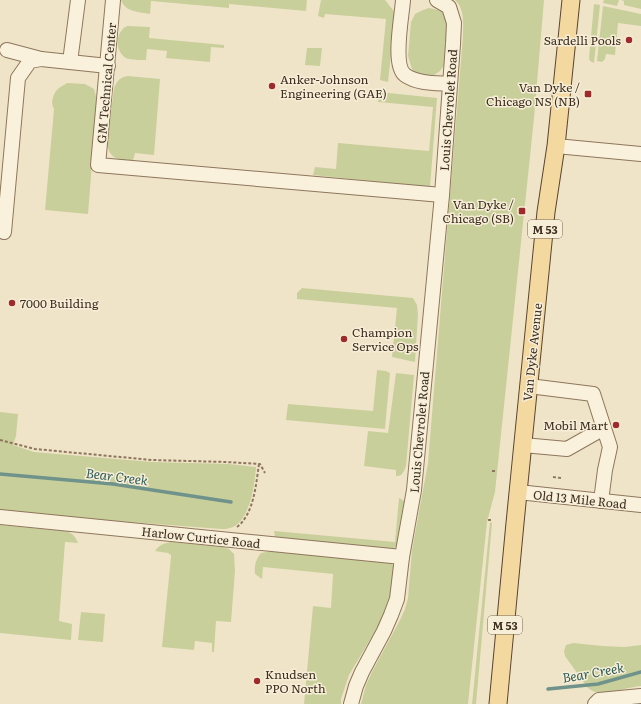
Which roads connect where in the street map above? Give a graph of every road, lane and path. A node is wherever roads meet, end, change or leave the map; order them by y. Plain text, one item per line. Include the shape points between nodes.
1 (78, 0) edge
2 (113, 0) edge
3 (403, 0) edge
4 (571, 0) edge
5 (443, 4) edge
6 (7, 50) dead end
7 (41, 59) junction
8 (70, 62) junction
9 (108, 66) junction
10 (450, 84) junction
11 (556, 146) junction
12 (641, 154) edge
13 (442, 196) junction
14 (4, 232) dead end
15 (529, 386) junction
16 (604, 428) junction
17 (0, 440) edge
18 (523, 446) junction
19 (259, 464) junction
20 (265, 473) dead end
21 (553, 477) dead end
22 (561, 478) dead end
23 (518, 492) junction
24 (601, 501) junction
25 (641, 505) edge
26 (0, 517) edge
27 (488, 520) dead end
28 (492, 520) dead end
29 (235, 529) dead end
30 (402, 558) junction
31 (641, 696) edge
32 (351, 704) edge
33 (498, 704) edge
34 (595, 704) edge

1 - 8 street
2 - 9 street, GM Technical Center
3 - 10 street via 398,50 399,66 404,75 418,81
4 - 11 main road, Van Dyke Avenue / M 53
5 - 10 street, Louis Chevrolet Road via 454,24
6 - 7 street
7 - 8 street
7 - 14 street via 30,61 18,78
8 - 9 street
9 - 13 street, GM Technical Center via 98,165
10 - 13 street, Louis Chevrolet Road
11 - 12 street
11 - 15 main road, Van Dyke Avenue / M 53 via 546,212
13 - 30 street, Louis Chevrolet Road via 414,490
15 - 16 street via 593,394
15 - 18 main road, Van Dyke Avenue / M 53
16 - 18 street via 567,449
16 - 24 street via 610,447 604,470
17 - 19 path via 35,449 144,460
18 - 23 main road, Van Dyke Avenue / M 53
19 - 20 path
19 - 29 path via 252,504 242,523
21 - 22 path
23 - 24 street, Old 13 Mile Road
23 - 33 main road, Van Dyke Avenue / M 53
24 - 25 street, Old 13 Mile Road
26 - 30 street, Harlow Curtice Road
27 - 28 path
30 - 32 street, Louis Chevrolet Road via 397,599 392,615 362,672
31 - 34 street via 600,700

